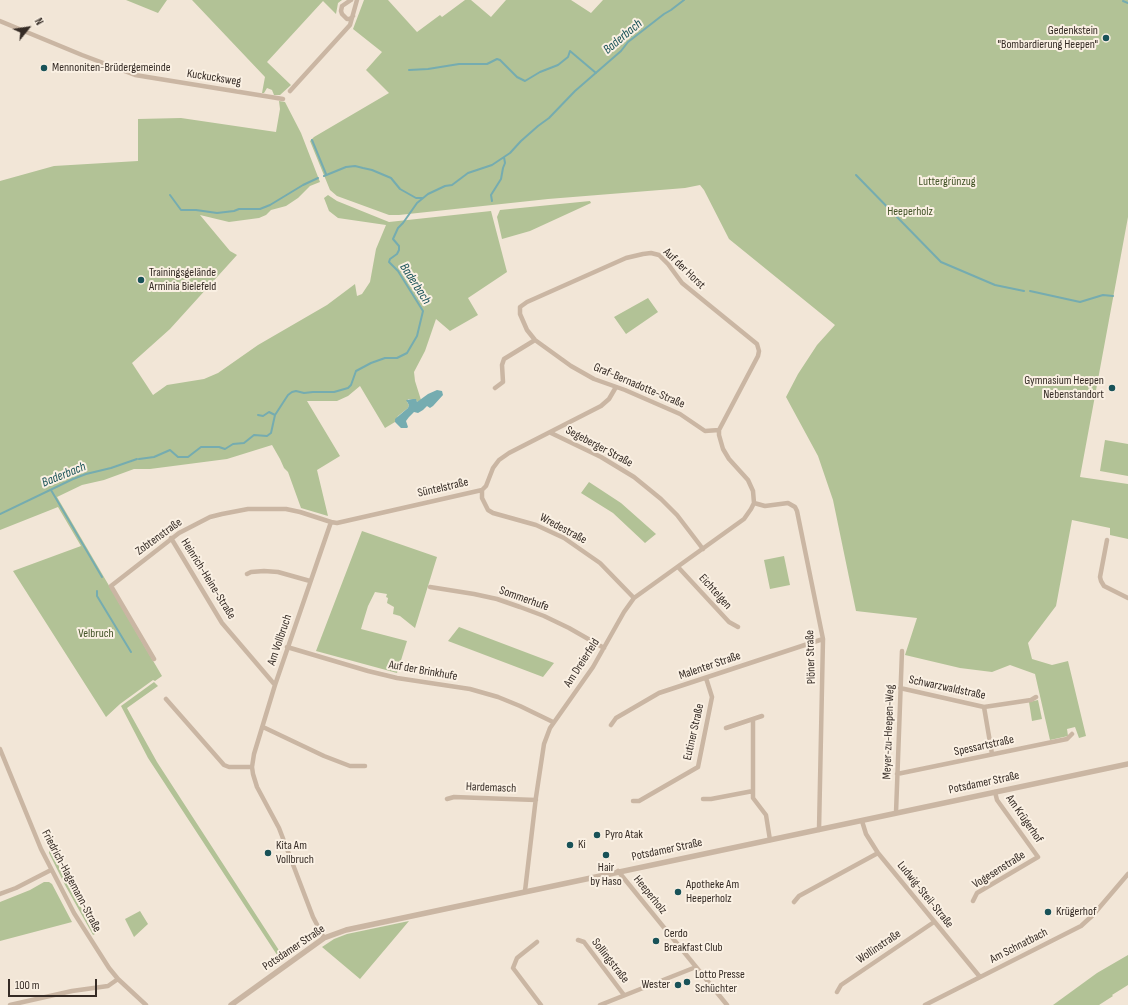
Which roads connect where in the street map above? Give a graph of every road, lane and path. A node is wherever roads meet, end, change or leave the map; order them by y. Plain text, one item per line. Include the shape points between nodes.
1 (351, 0) edge
2 (357, 0) edge
3 (354, 15) junction
4 (0, 21) edge
5 (269, 91) dead end
6 (290, 91) dead end
7 (268, 97) junction
8 (283, 99) dead end
9 (520, 307) joint
10 (535, 340) junction
11 (616, 387) junction
12 (495, 388) dead end
13 (719, 430) junction
14 (551, 433) junction
15 (482, 490) junction
16 (754, 502) junction
17 (331, 522) junction
18 (171, 538) junction
19 (1107, 540) dead end
20 (703, 549) junction
21 (678, 567) junction
22 (247, 574) dead end
23 (310, 582) junction
24 (430, 587) dead end
25 (634, 598) junction
26 (1128, 598) edge
27 (738, 627) dead end
28 (824, 639) junction
29 (288, 647) junction
30 (604, 648) junction
31 (902, 651) dead end
32 (154, 659) dead end
33 (706, 678) junction
34 (275, 684) junction
35 (900, 688) junction
36 (1036, 697) dead end
37 (166, 699) dead end
38 (984, 708) junction
39 (762, 716) dead end
40 (753, 719) junction
41 (553, 722) junction
42 (610, 725) dead end
43 (263, 727) junction
44 (726, 728) dead end
45 (1072, 734) dead end
46 (0, 751) edge
47 (992, 754) junction
48 (1128, 764) edge
49 (252, 766) junction
50 (365, 766) dead end
51 (897, 774) junction
52 (753, 791) junction
53 (995, 792) junction
54 (447, 799) dead end
55 (536, 800) junction
56 (703, 800) dead end
57 (633, 801) dead end
58 (896, 813) junction
59 (862, 821) junction
60 (819, 830) junction
61 (770, 840) junction
62 (878, 853) junction
63 (1038, 857) joint
64 (51, 870) junction
65 (618, 871) junction
66 (1128, 874) edge
67 (525, 891) junction
68 (0, 894) edge
69 (973, 901) dead end
70 (794, 902) dead end
71 (934, 922) junction
72 (324, 938) junction
73 (578, 940) dead end
74 (536, 942) dead end
75 (696, 967) junction
76 (980, 977) junction
77 (118, 979) junction
78 (837, 992) dead end
79 (624, 996) junction
80 (10, 1005) edge
81 (146, 1005) edge
82 (231, 1005) edge
83 (541, 1005) edge
84 (600, 1005) edge
85 (727, 1005) edge
86 (925, 1005) edge

1 - 3 street via 342,6 341,11 347,19
2 - 3 street
3 - 6 street via 350,25
4 - 7 street, Kuckucksweg via 135,75
5 - 7 street
7 - 8 street, Kuckucksweg
9 - 10 street, Graf-Bernadotte-Straße via 520,314 527,330
9 - 13 street, Auf der Horst via 626,258 646,253 659,255 682,284 758,344 758,356
10 - 11 street, Graf-Bernadotte-Straße via 585,375
10 - 12 street via 504,359 503,382
11 - 13 street, Graf-Bernadotte-Straße via 680,414 704,431
11 - 14 street, Süntelstraße via 601,406
13 - 16 street via 723,449 748,480
14 - 15 street, Süntelstraße via 499,460
14 - 20 street, Segeberger Straße via 597,455 634,477 672,510
15 - 17 street, Süntelstraße via 343,522
15 - 25 street, Wredestraße via 482,498 488,510 536,525 564,538 600,563
16 - 20 street, Am Dreierfeld via 744,519
16 - 28 street, Plöner Straße via 765,506 788,503 795,507
17 - 18 street, Zobtenstraße via 300,512 273,508 248,509 210,517
17 - 23 street, Am Vollbruch
18 - 32 street, Zobtenstraße via 111,586
18 - 34 street, Heinrich-Heine-Straße via 222,623
19 - 26 street via 1101,581 1104,586
20 - 21 street, Am Dreierfeld
21 - 25 street, Am Dreierfeld
21 - 27 street, Eichtelgen via 728,622
22 - 23 street via 271,571
23 - 29 street, Am Vollbruch
24 - 30 street, Sommerhufe via 497,599 520,607 569,628
25 - 30 street, Am Dreierfeld
28 - 33 street, Malenter Straße
28 - 60 street, Plöner Straße
29 - 34 street, Am Vollbruch
29 - 41 street, Auf der Brinkhufe via 390,676 470,689 498,697
30 - 41 street, Am Dreierfeld via 586,678
31 - 35 street, Meyer-zu-Heepen-Weg
33 - 42 street, Malenter Straße via 654,695 616,718
33 - 57 street, Eutiner Straße via 712,697 698,767 639,801
34 - 43 street, Am Vollbruch
35 - 38 street, Schwarzwaldstraße
35 - 51 street, Meyer-zu-Heepen-Weg
36 - 38 street, Schwarzwaldstraße
37 - 49 street via 224,765
38 - 47 street
39 - 40 street
40 - 44 street
40 - 52 street
41 - 55 street, Am Dreierfeld via 544,744
43 - 49 street, Am Vollbruch
43 - 50 street via 350,766
45 - 47 street, Spessartstraße via 1067,739
46 - 64 street, Friedrich-Hagemann-Straße
47 - 51 street, Spessartstraße
48 - 53 street, Potsdamer Straße
49 - 72 street, Am Vollbruch via 257,787 279,828 313,917
51 - 58 street, Meyer-zu-Heepen-Weg
52 - 56 street
52 - 61 street via 753,798 766,815
53 - 58 street, Potsdamer Straße
53 - 63 street, Am Krügerhof via 996,799
54 - 55 street, Hardemasch via 454,797
55 - 67 street, Am Dreierfeld
58 - 59 street, Potsdamer Straße
59 - 60 street, Potsdamer Straße
59 - 62 street, Ludwig-Steil-Straße via 866,834
60 - 61 street, Potsdamer Straße
61 - 65 street, Potsdamer Straße
62 - 70 street via 803,893
62 - 71 street, Ludwig-Steil-Straße
63 - 69 street, Vogesenstraße via 977,893
64 - 68 street
64 - 77 street, Friedrich-Hagemann-Straße via 94,945
65 - 67 street, Potsdamer Straße
65 - 75 street, Heeperholz
66 - 76 street, Am Schnatbach via 1081,926
67 - 72 street, Potsdamer Straße via 356,927
71 - 76 street, Ludwig-Steil-Straße
71 - 78 street, Wollinstraße via 841,985
72 - 82 street, Potsdamer Straße
73 - 79 street, Sollingstraße via 584,942
74 - 83 street via 517,958 513,968
75 - 79 street
75 - 85 street, Heeperholz
76 - 86 street, Am Schnatbach
77 - 80 street via 108,986
77 - 81 street, Friedrich-Hagemann-Straße
79 - 84 street

